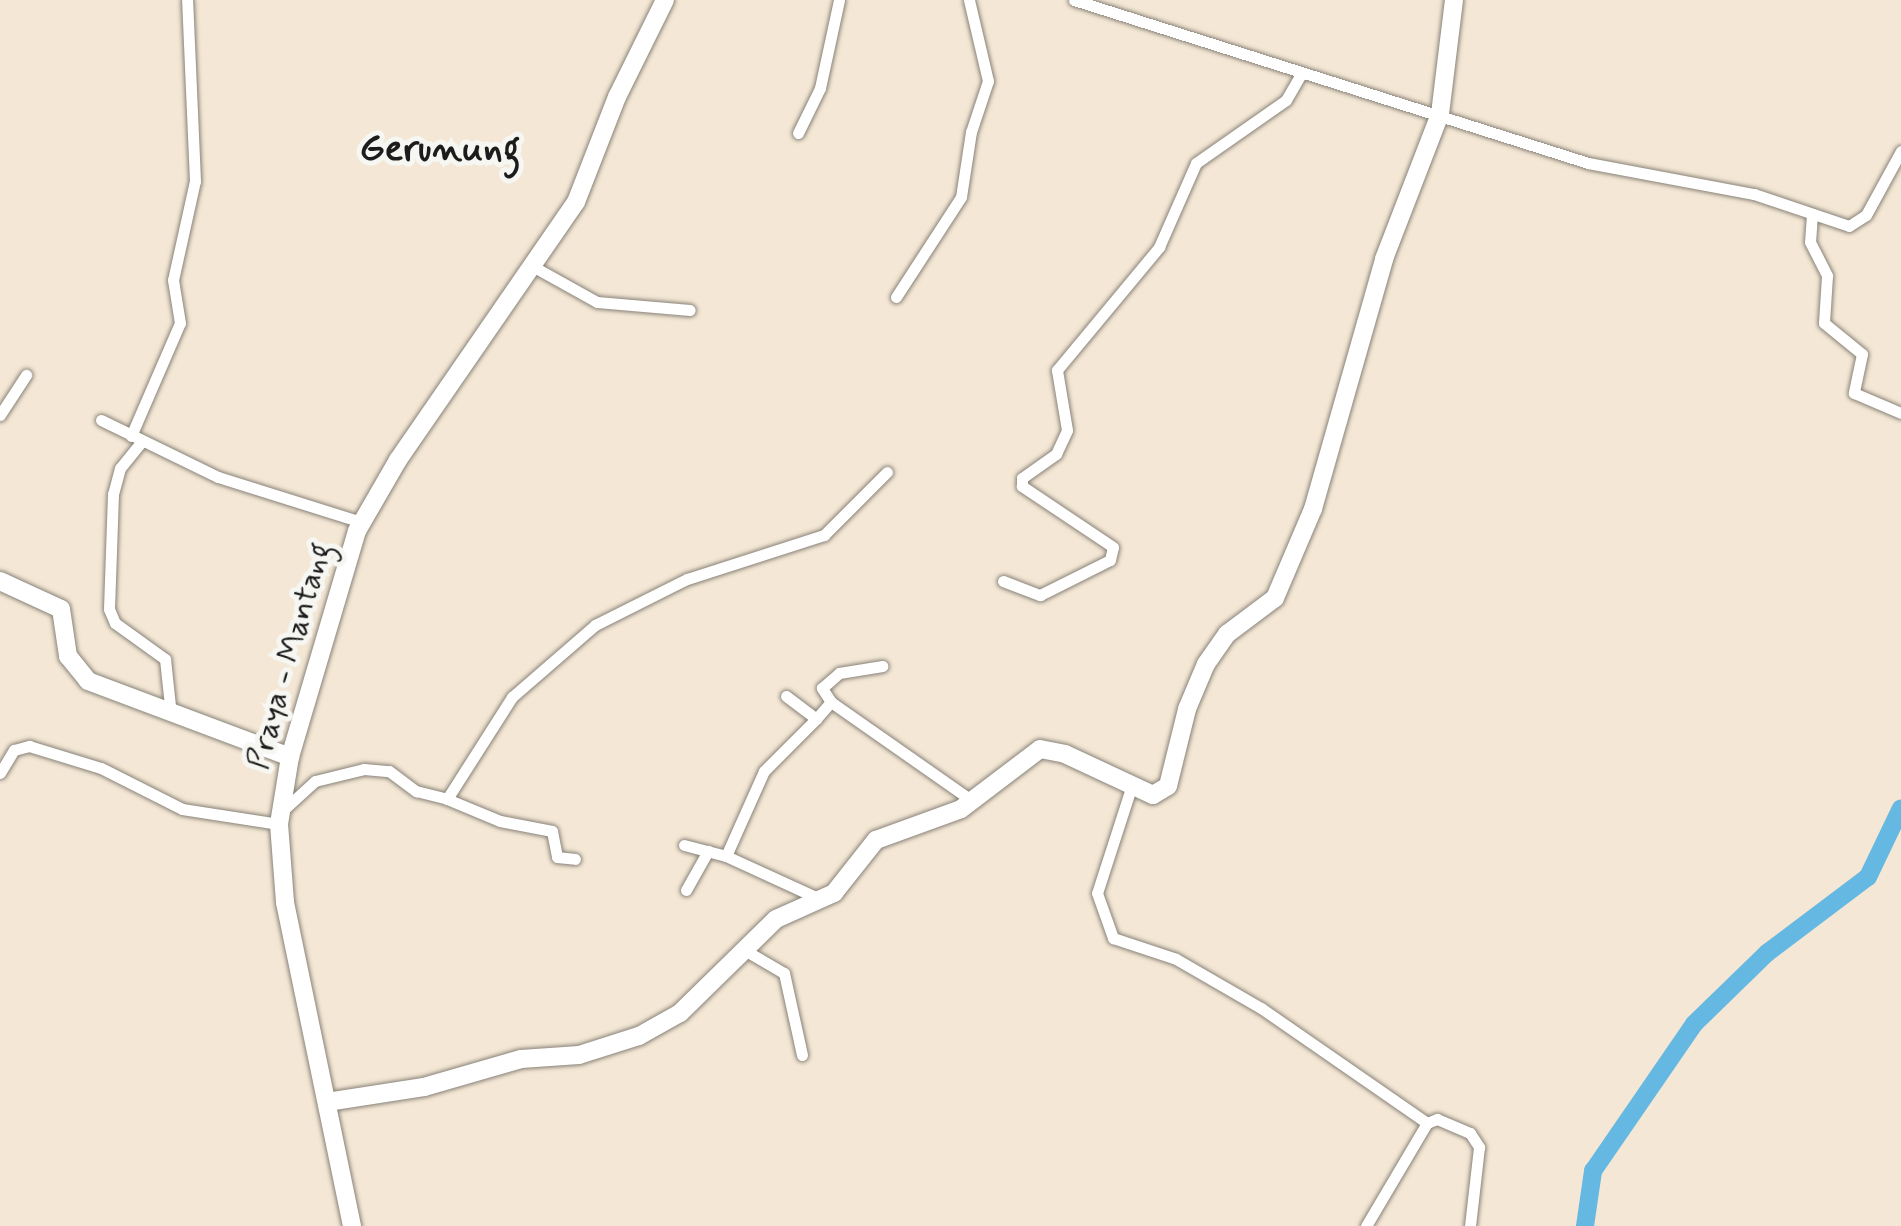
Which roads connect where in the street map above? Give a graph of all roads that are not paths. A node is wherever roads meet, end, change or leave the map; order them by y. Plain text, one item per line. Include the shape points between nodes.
1 (187, 0) edge
2 (665, 0) edge
3 (839, 0) edge
4 (968, 0) edge
5 (1074, 0) edge
6 (1454, 0) edge
7 (1301, 74) junction
8 (1440, 114) junction
9 (798, 133) dead end
10 (1901, 151) edge
11 (1812, 214) junction
12 (534, 268) junction
13 (896, 296) dead end
14 (690, 310) dead end
15 (26, 375) dead end
16 (1901, 413) edge
17 (0, 415) edge
18 (102, 420) dead end
19 (137, 439) junction
20 (887, 472) dead end
21 (362, 522) junction
22 (1003, 580) dead end
23 (0, 581) edge
24 (882, 666) dead end
25 (786, 696) dead end
26 (831, 702) junction
27 (170, 717) junction
28 (816, 719) junction
29 (290, 757) junction
30 (0, 773) edge
31 (1131, 788) junction
32 (447, 800) junction
33 (974, 802) junction
34 (279, 818) junction
35 (684, 845) dead end
36 (708, 852) junction
37 (726, 856) junction
38 (575, 859) dead end
39 (686, 890) dead end
40 (822, 900) junction
41 (741, 948) junction
42 (802, 1055) dead end
43 (327, 1102) junction
44 (1426, 1123) junction
45 (352, 1226) edge
46 (1366, 1226) edge
47 (1470, 1226) edge

1 - 19 street via 195,192 173,280 180,323
2 - 12 street, Praya - Mantang via 576,202
3 - 9 street via 820,88
4 - 13 street via 988,81 961,197
5 - 7 street
6 - 8 street
7 - 8 street
7 - 22 street via 1286,100 1196,163 1159,247 1058,370 1066,430 1056,454 1022,478 1022,486 1114,547 1110,560 1040,595
8 - 11 street via 1588,163 1754,194
8 - 31 street via 1384,259 1287,578 1275,598 1227,634 1206,664 1187,708 1168,786 1152,794
10 - 11 street via 1860,222 1849,226
11 - 16 street via 1810,242 1826,276 1824,322 1862,354 1854,393
12 - 14 street via 597,302
12 - 21 street, Praya - Mantang
15 - 17 street
18 - 19 street
19 - 21 street via 218,477
19 - 27 street via 113,494 110,614 165,658
20 - 32 street via 824,535 687,579 594,626 512,697
21 - 29 street, Praya - Mantang via 346,556
23 - 27 street via 61,609 68,656 80,676
24 - 26 street via 839,673 823,687
25 - 28 street
26 - 28 street
26 - 33 street
27 - 29 street
28 - 37 street via 764,771
29 - 34 street, Praya - Mantang
30 - 34 street via 14,750 34,746 100,768 182,809
31 - 33 street via 1065,754 1040,749
31 - 44 street via 1097,893 1113,938 1176,959 1261,1008
32 - 34 street via 389,771 364,769 315,781
32 - 38 street via 500,821 552,831 558,858
33 - 40 street via 884,835
34 - 43 street, Praya - Mantang via 288,923
35 - 36 street
36 - 37 street
36 - 39 street
37 - 40 street
40 - 41 street via 776,919
41 - 42 street via 784,973
41 - 43 street via 680,1013 609,1047 520,1059 424,1087
43 - 45 street, Praya - Mantang
44 - 46 street
44 - 47 street via 1436,1119 1477,1141

